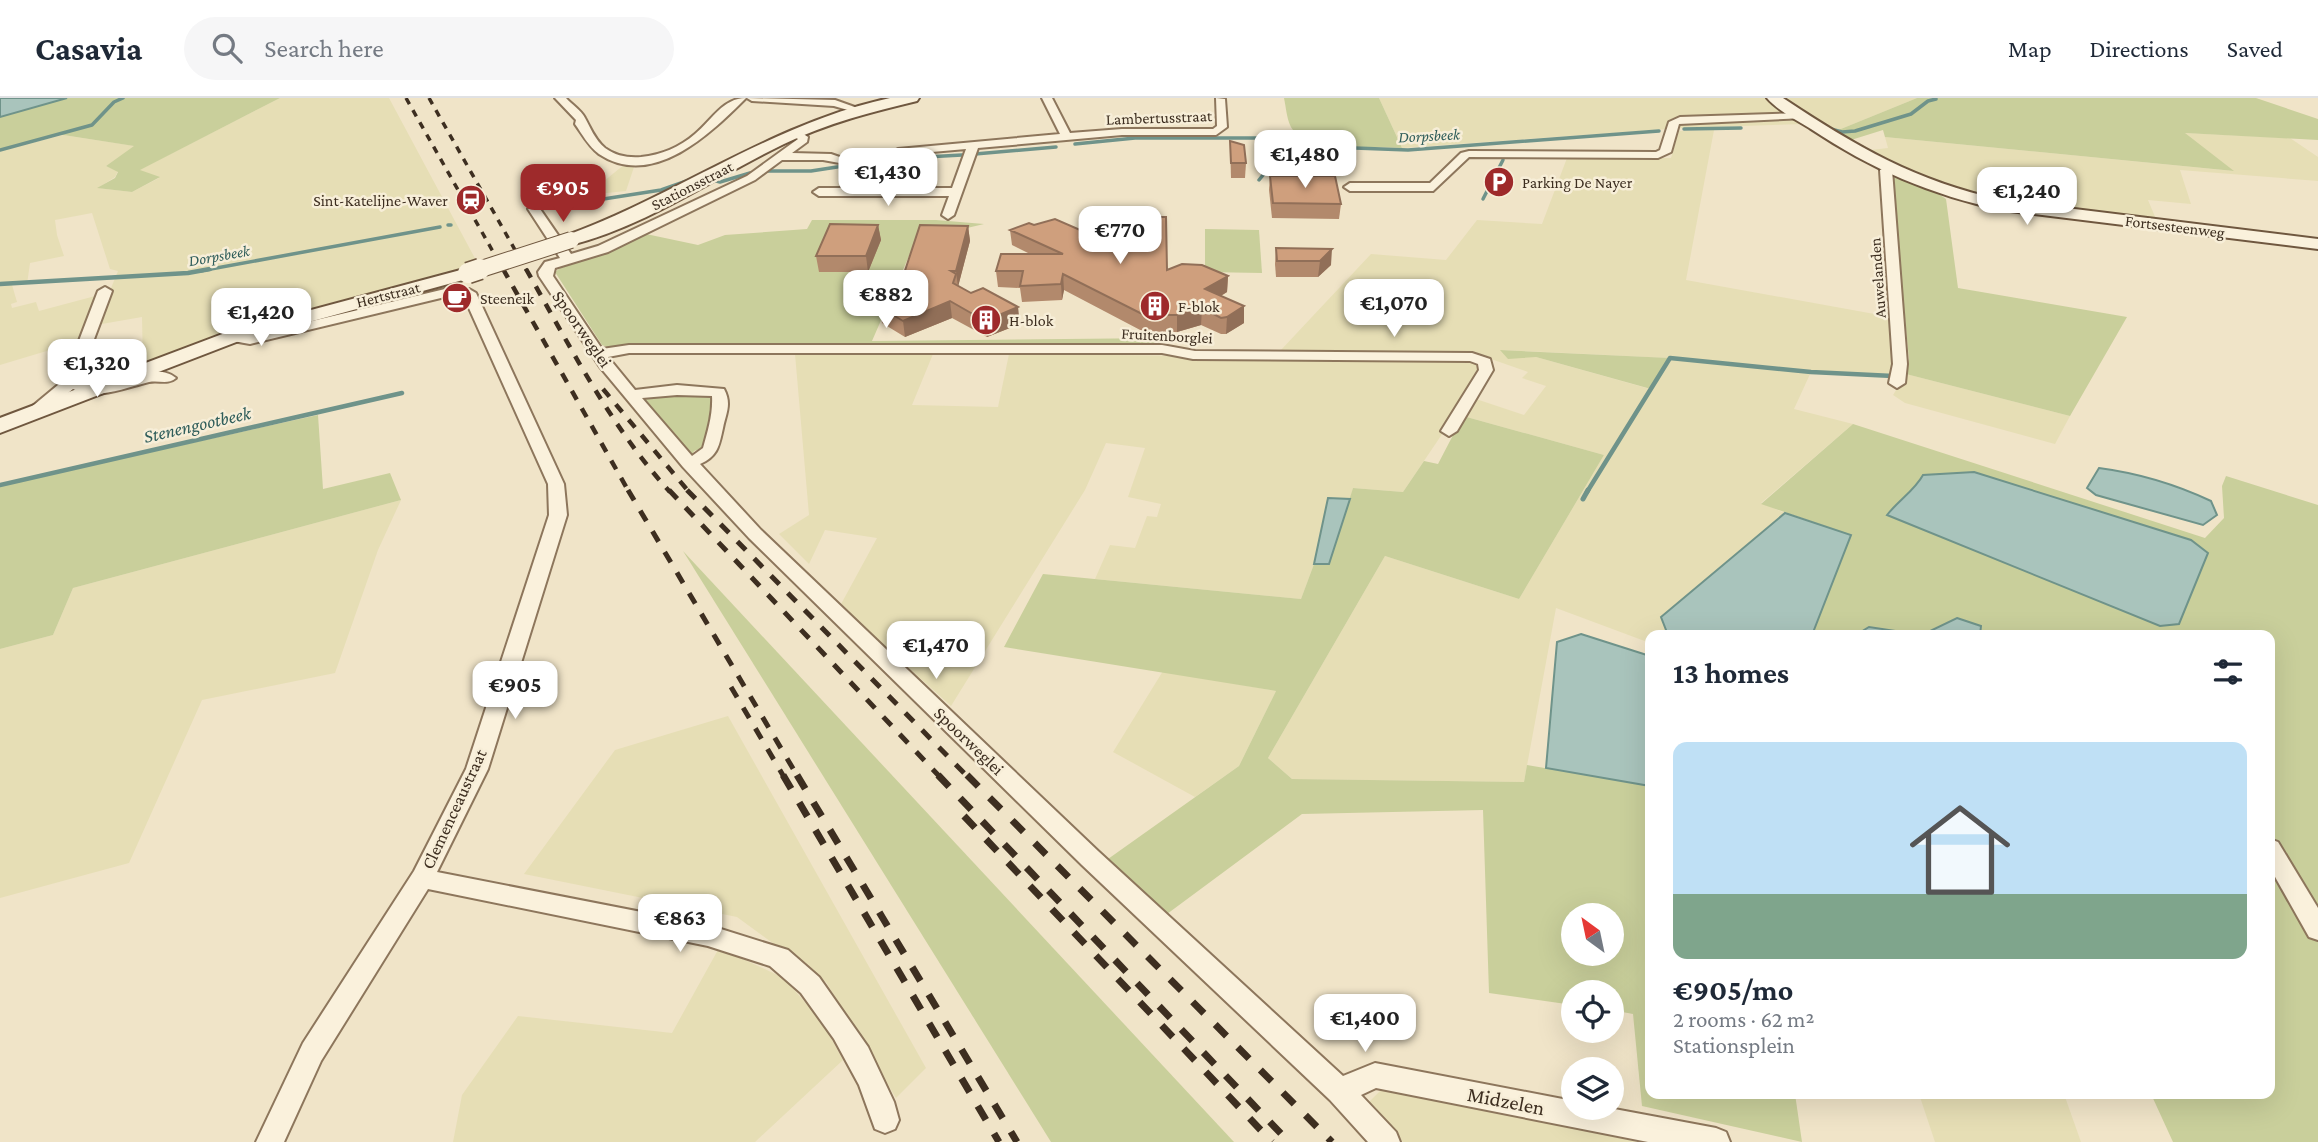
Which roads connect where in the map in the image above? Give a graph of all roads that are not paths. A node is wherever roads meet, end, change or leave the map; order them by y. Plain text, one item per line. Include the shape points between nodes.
1 (560, 98) edge
2 (741, 98) edge
3 (752, 98) edge
4 (912, 98) edge
5 (1047, 98) edge
6 (1774, 98) edge
7 (1220, 99) edge
8 (858, 110) junction
9 (1801, 116) junction
10 (795, 133) junction
11 (1067, 138) junction
12 (973, 146) junction
13 (898, 152) dead end
14 (781, 157) junction
15 (845, 161) dead end
16 (1886, 170) junction
17 (1350, 187) dead end
18 (819, 192) dead end
19 (957, 192) junction
20 (534, 209) dead end
21 (948, 215) dead end
22 (2315, 246) edge
23 (570, 249) junction
24 (468, 273) joint
25 (105, 292) dead end
26 (351, 316) junction
27 (232, 337) junction
28 (248, 353) dead end
29 (598, 354) junction
30 (122, 370) dead end
31 (168, 378) dead end
32 (1896, 383) dead end
33 (93, 390) junction
34 (58, 395) junction
35 (632, 396) junction
36 (32, 415) junction
37 (0, 426) edge
38 (1449, 431) dead end
39 (689, 463) junction
40 (2275, 857) edge
41 (422, 878) junction
42 (2318, 930) edge
43 (1340, 1091) junction
44 (885, 1120) dead end
45 (270, 1142) edge
46 (1387, 1142) edge
47 (1716, 1142) edge

1 - 2 street via 600,149 614,158 636,160 678,151
3 - 8 street via 835,103
4 - 8 street, Stationsstraat
5 - 11 street
6 - 9 street, Fortsesteenweg
7 - 11 street, Lambertusstraat via 1222,127 1216,132 1122,132
8 - 10 street, Stationsstraat
9 - 16 street, Fortsesteenweg
9 - 17 street via 1684,119 1674,122 1665,152 1658,155 1465,155 1433,187
10 - 14 street, Stationsstraat via 803,140
10 - 23 street, Stationsstraat
11 - 12 street
12 - 13 street
12 - 19 street
14 - 15 street via 818,155
14 - 23 street, Stationsstraat via 760,173 603,249
16 - 22 street, Fortsesteenweg via 1937,190 2002,205
16 - 32 street, Auwelanden via 1900,364
18 - 19 street
19 - 21 street
20 - 23 street
23 - 24 street, Stationsstraat, bridge
23 - 29 street, Spoorweglei via 550,265 546,276
24 - 27 street, Hertstraat
25 - 34 street, Hertstraat via 71,381
26 - 27 street, Clemenceaustraat via 250,340
26 - 28 street, Clemenceaustraat via 337,328
26 - 41 street, Clemenceaustraat via 445,293 469,293 556,484 558,515 477,769
27 - 33 street, Hertstraat
29 - 35 street, Spoorweglei
29 - 38 street, Fruitenborglei via 643,348 1149,349 1193,355 1472,357 1485,362 1486,370
30 - 34 street, Hertstraat
31 - 33 street via 158,376 107,392
33 - 36 street, Hertstraat
34 - 36 street, Hertstraat
35 - 39 street, Spoorweglei
35 - 39 street via 677,390 719,392 721,414 710,451
36 - 37 street, Hertstraat
39 - 43 street, Spoorweglei via 807,587
40 - 42 street
41 - 44 street via 696,934 781,959 805,978 832,1014 865,1068
41 - 45 street, Clemenceaustraat via 312,1052
43 - 46 street, Spoorweglei
43 - 47 street, Midzelen via 1375,1075

